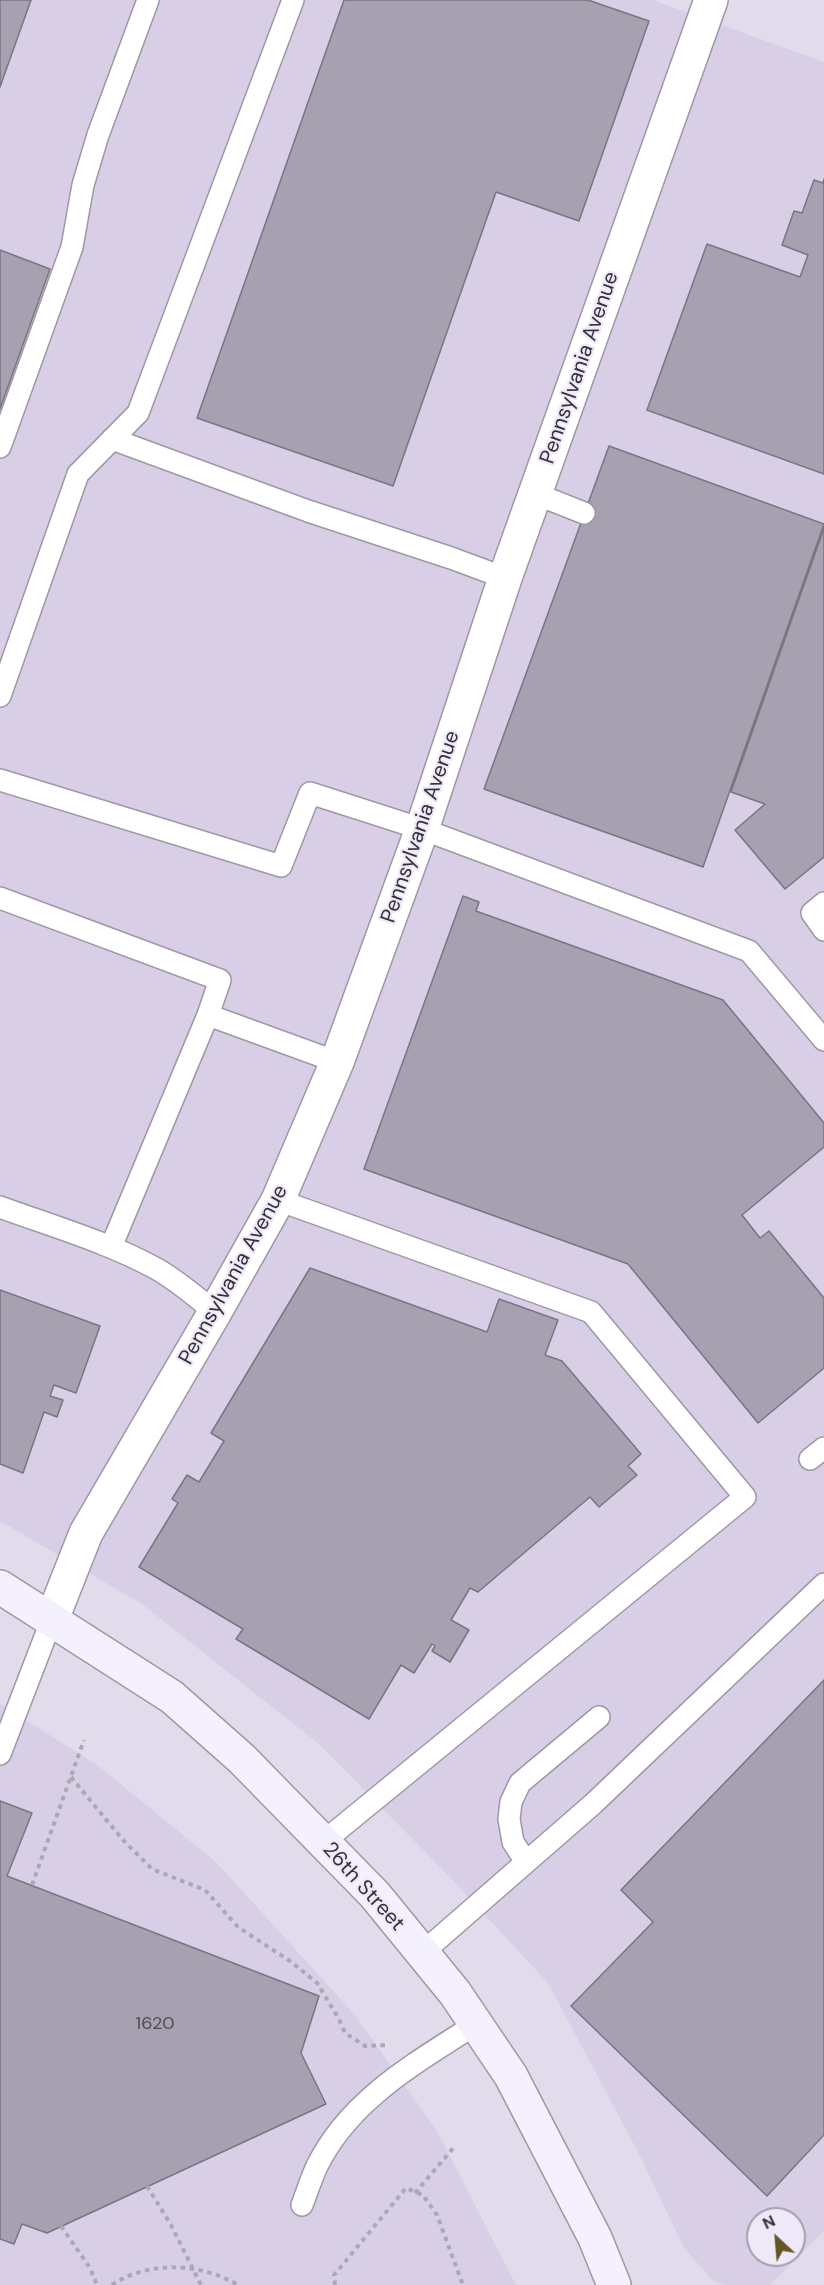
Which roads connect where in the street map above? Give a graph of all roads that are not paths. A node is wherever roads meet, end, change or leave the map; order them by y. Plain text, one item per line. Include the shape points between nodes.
1 (148, 0) edge
2 (293, 0) edge
3 (711, 0) edge
4 (112, 439) junction
5 (0, 447) edge
6 (536, 494) junction
7 (584, 513) dead end
8 (505, 578) junction
9 (0, 696) edge
10 (0, 780) edge
11 (422, 829) junction
12 (0, 898) edge
13 (824, 903) edge
14 (824, 930) edge
15 (208, 1015) junction
16 (824, 1040) edge
17 (337, 1062) junction
18 (278, 1200) junction
19 (0, 1207) edge
20 (111, 1247) junction
21 (215, 1312) junction
22 (824, 1584) edge
23 (0, 1587) edge
24 (52, 1619) junction
25 (599, 1717) dead end
26 (0, 1754) edge
27 (323, 1842) junction
28 (526, 1862) junction
29 (422, 1953) junction
30 (476, 2024) junction
31 (302, 2205) dead end
32 (614, 2285) edge

1 - 5 lane via 86,175 72,247
2 - 4 lane via 138,413
3 - 6 street, Pennsylvania Avenue
4 - 8 lane
4 - 9 lane via 78,474
6 - 7 lane
6 - 8 street, Pennsylvania Avenue
8 - 11 street, Pennsylvania Avenue
10 - 11 lane via 281,866 310,793
11 - 16 lane via 749,951
11 - 17 street, Pennsylvania Avenue
12 - 15 lane via 220,980
13 - 14 lane via 812,914
15 - 17 lane
15 - 20 lane
17 - 18 street, Pennsylvania Avenue
18 - 21 street, Pennsylvania Avenue
18 - 27 lane via 591,1312 745,1497
19 - 20 lane
20 - 21 lane via 180,1284
21 - 24 street, Pennsylvania Avenue via 86,1533
22 - 28 lane via 602,1796
23 - 24 main road, 26th Street
24 - 26 lane
24 - 27 main road, 26th Street via 172,1697 242,1759
25 - 28 lane via 520,1783 511,1802 509,1819 513,1842
27 - 29 main road, 26th Street
28 - 29 lane
29 - 30 main road, 26th Street
30 - 31 lane via 364,2102 317,2166
30 - 32 main road, 26th Street via 512,2076 595,2238

